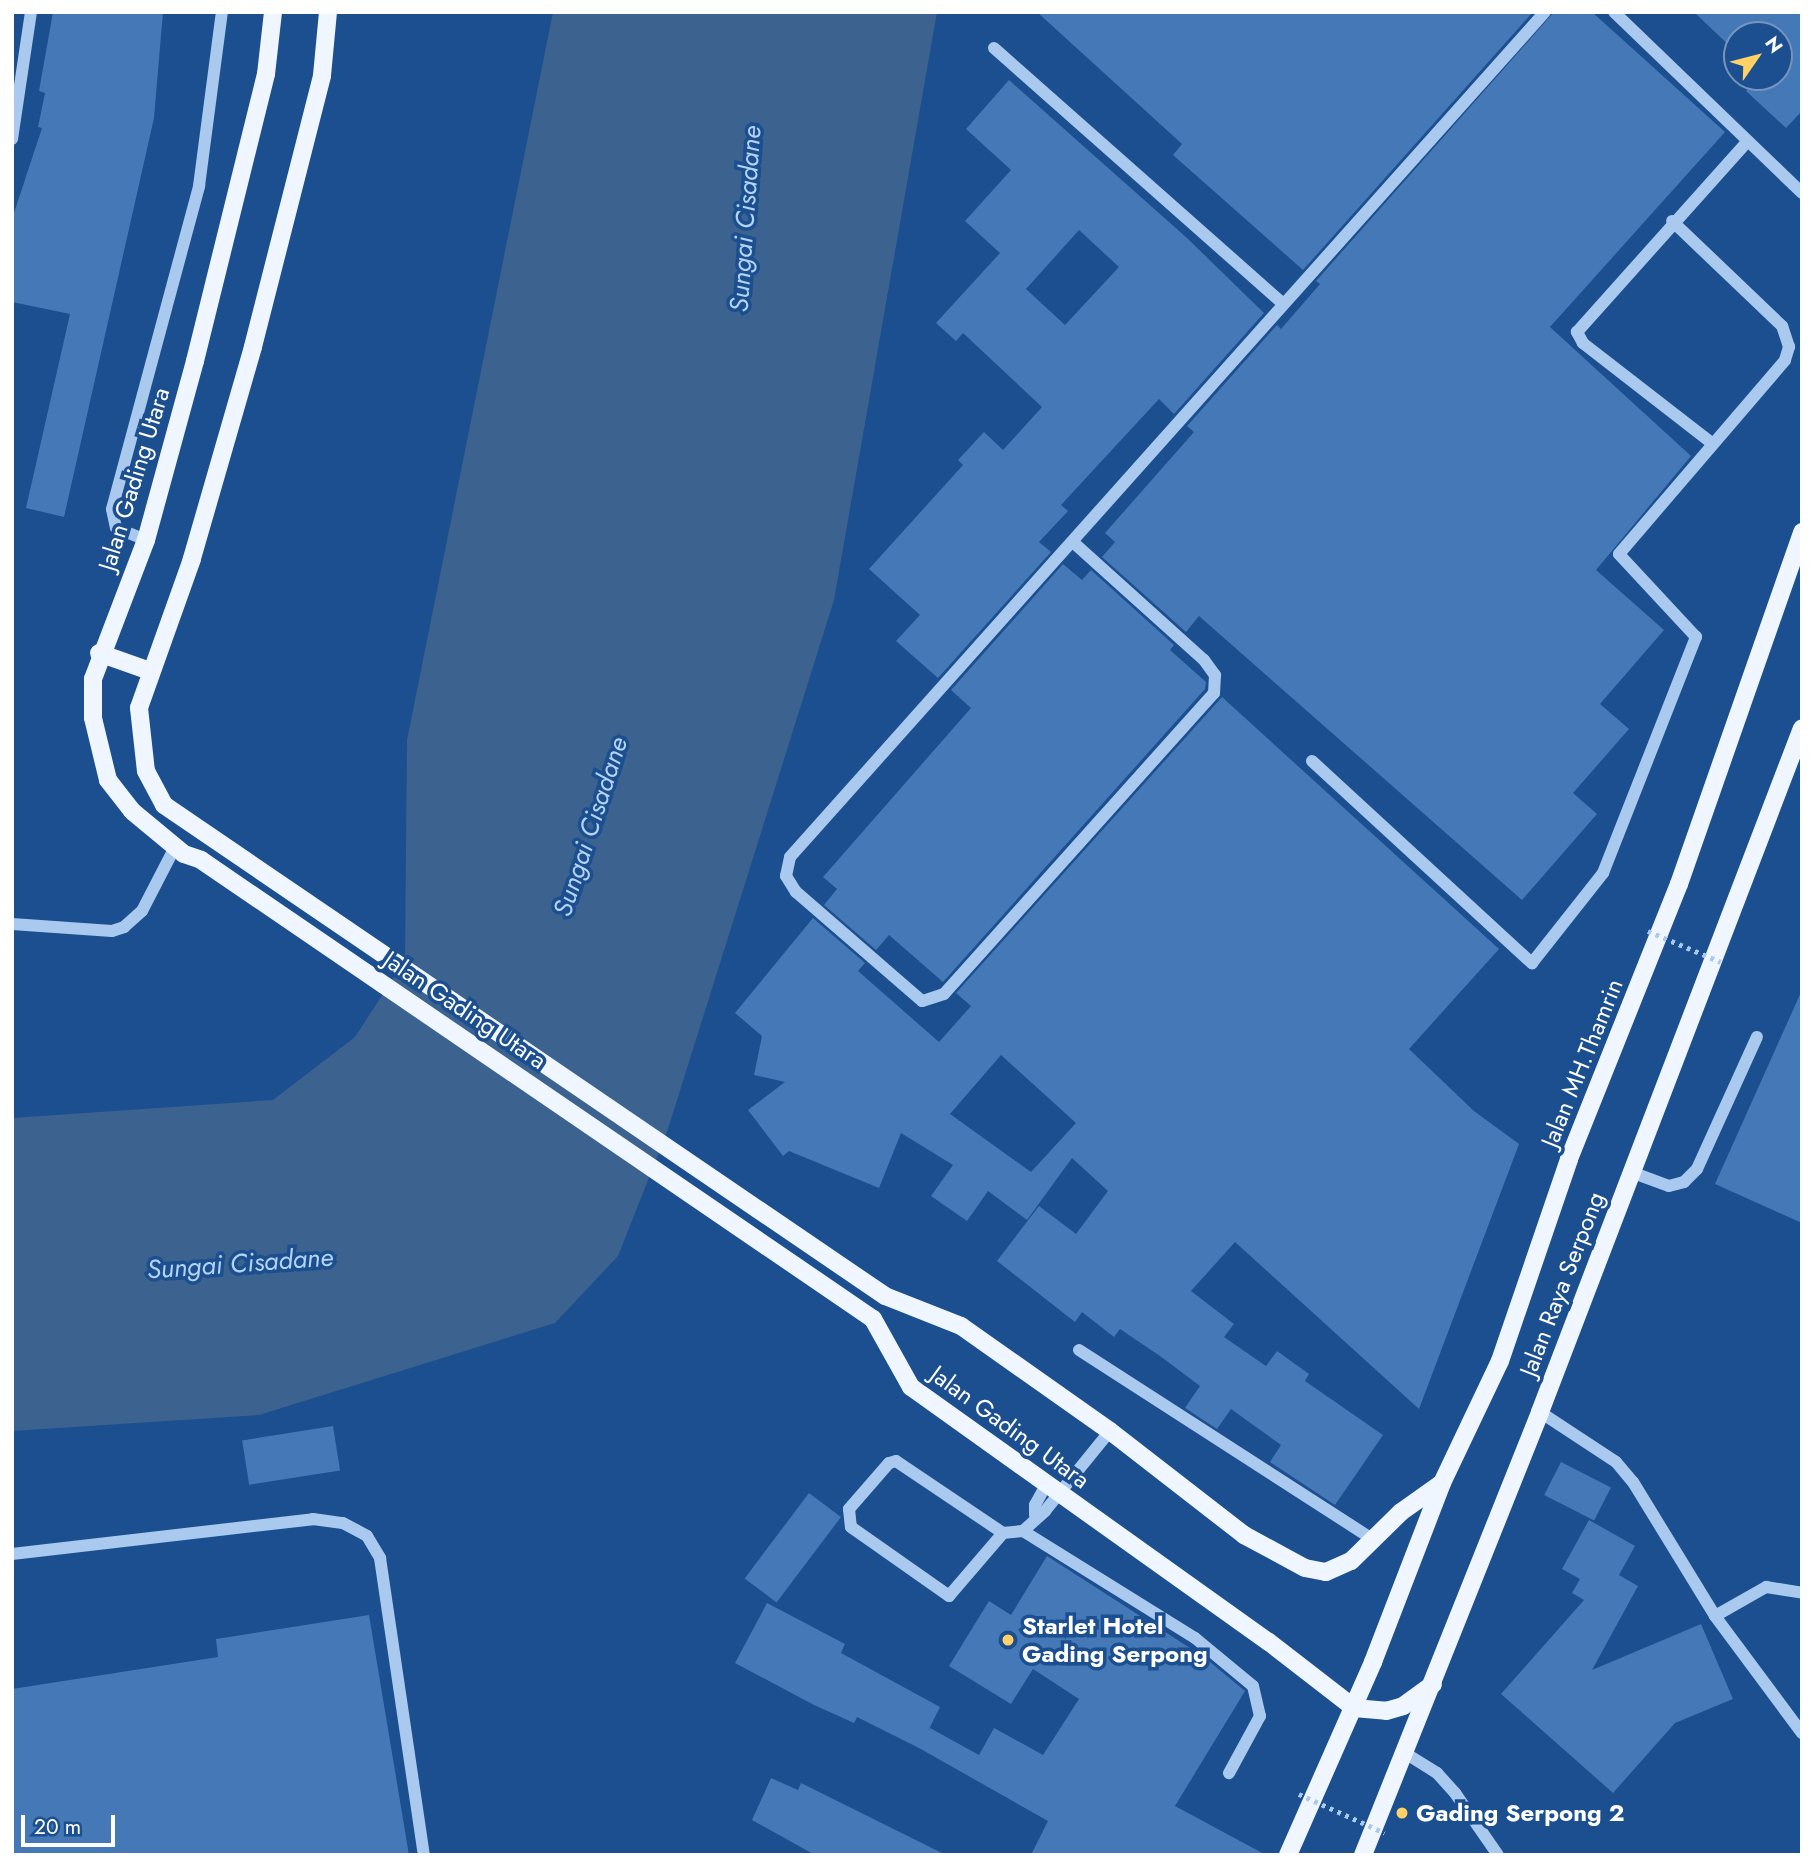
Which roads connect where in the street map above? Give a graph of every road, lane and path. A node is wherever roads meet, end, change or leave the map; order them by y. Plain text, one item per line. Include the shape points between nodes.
1 (31, 12) edge
2 (222, 12) edge
3 (328, 12) edge
4 (1545, 12) edge
5 (1614, 12) edge
6 (269, 13) edge
7 (994, 48) dead end
8 (12, 139) edge
9 (1748, 141) junction
10 (1802, 193) edge
11 (1672, 221) junction
12 (1283, 304) junction
13 (1713, 444) junction
14 (1802, 532) edge
15 (146, 540) junction
16 (1074, 543) junction
17 (99, 653) junction
18 (150, 671) junction
19 (1802, 728) edge
20 (1312, 761) dead end
21 (175, 847) junction
22 (12, 923) edge
23 (1648, 931) dead end
24 (1721, 962) dead end
25 (1757, 1037) dead end
26 (1631, 1172) junction
27 (1079, 1350) dead end
28 (1540, 1412) junction
29 (1110, 1431) junction
30 (1442, 1483) junction
31 (1052, 1489) junction
32 (1023, 1531) junction
33 (1003, 1533) junction
34 (1375, 1541) junction
35 (12, 1554) edge
36 (1802, 1593) edge
37 (1715, 1616) junction
38 (1433, 1684) junction
39 (1354, 1708) junction
40 (1802, 1733) edge
41 (1405, 1753) junction
42 (1229, 1773) dead end
43 (1299, 1794) dead end
44 (1385, 1833) dead end
45 (424, 1855) edge
46 (1288, 1855) edge
47 (1363, 1855) edge
48 (1498, 1855) edge

1 - 8 street
2 - 15 street via 199,186 112,509 116,528
3 - 18 main road, Jalan Gading Utara via 322,76 253,347 192,559
4 - 12 street
5 - 9 street
6 - 15 main road, Jalan Gading Utara via 266,74
7 - 12 street
9 - 10 street
9 - 11 street
11 - 13 street via 1788,336 1785,360
11 - 13 street via 1577,332 1583,343
12 - 16 street
13 - 20 street via 1619,554 1696,637 1603,873 1532,963
14 - 30 main road, Jalan MH.Thamrin via 1679,884 1569,1159 1500,1361
15 - 17 main road, Jalan Gading Utara
16 - 16 street via 790,857 789,884 796,892 922,1001 944,994 1214,693 1215,675 1204,660
17 - 18 main road
17 - 21 main road, Jalan Gading Utara via 93,679 93,718 108,780 132,811
18 - 29 main road, Jalan Gading Utara via 139,708 140,735 154,790 172,811 885,1296 961,1326
19 - 26 main road, Jalan Raya Serpong
21 - 22 street via 142,911 124,927 112,932
21 - 31 main road, Jalan Gading Utara via 201,860 825,1284 873,1320 911,1387
23 - 24 path, bridge
25 - 26 street via 1696,1169 1684,1182 1669,1186
26 - 28 main road, Jalan Raya Serpong
27 - 34 street
28 - 37 street via 1616,1462
28 - 38 main road, Jalan Raya Serpong via 1461,1603
29 - 31 street
29 - 34 main road, Jalan Gading Utara via 1244,1535 1305,1568 1326,1572 1351,1561
30 - 34 main road, Jalan Gading Utara via 1401,1512
30 - 39 main road, Jalan MH.Thamrin
31 - 32 street
31 - 39 main road, Jalan Gading Utara via 1269,1642
32 - 33 street
32 - 42 street via 1195,1638 1253,1686 1260,1716
33 - 33 street via 949,1595 851,1527 849,1509 889,1463 896,1461
35 - 45 street via 313,1519 343,1523 367,1536 380,1558
36 - 37 street via 1766,1587
37 - 40 street
38 - 39 main road via 1403,1706 1386,1711
38 - 41 main road, Jalan Raya Serpong
39 - 46 main road
41 - 47 main road, Jalan Raya Serpong
41 - 48 street via 1437,1773
43 - 44 path, bridge

